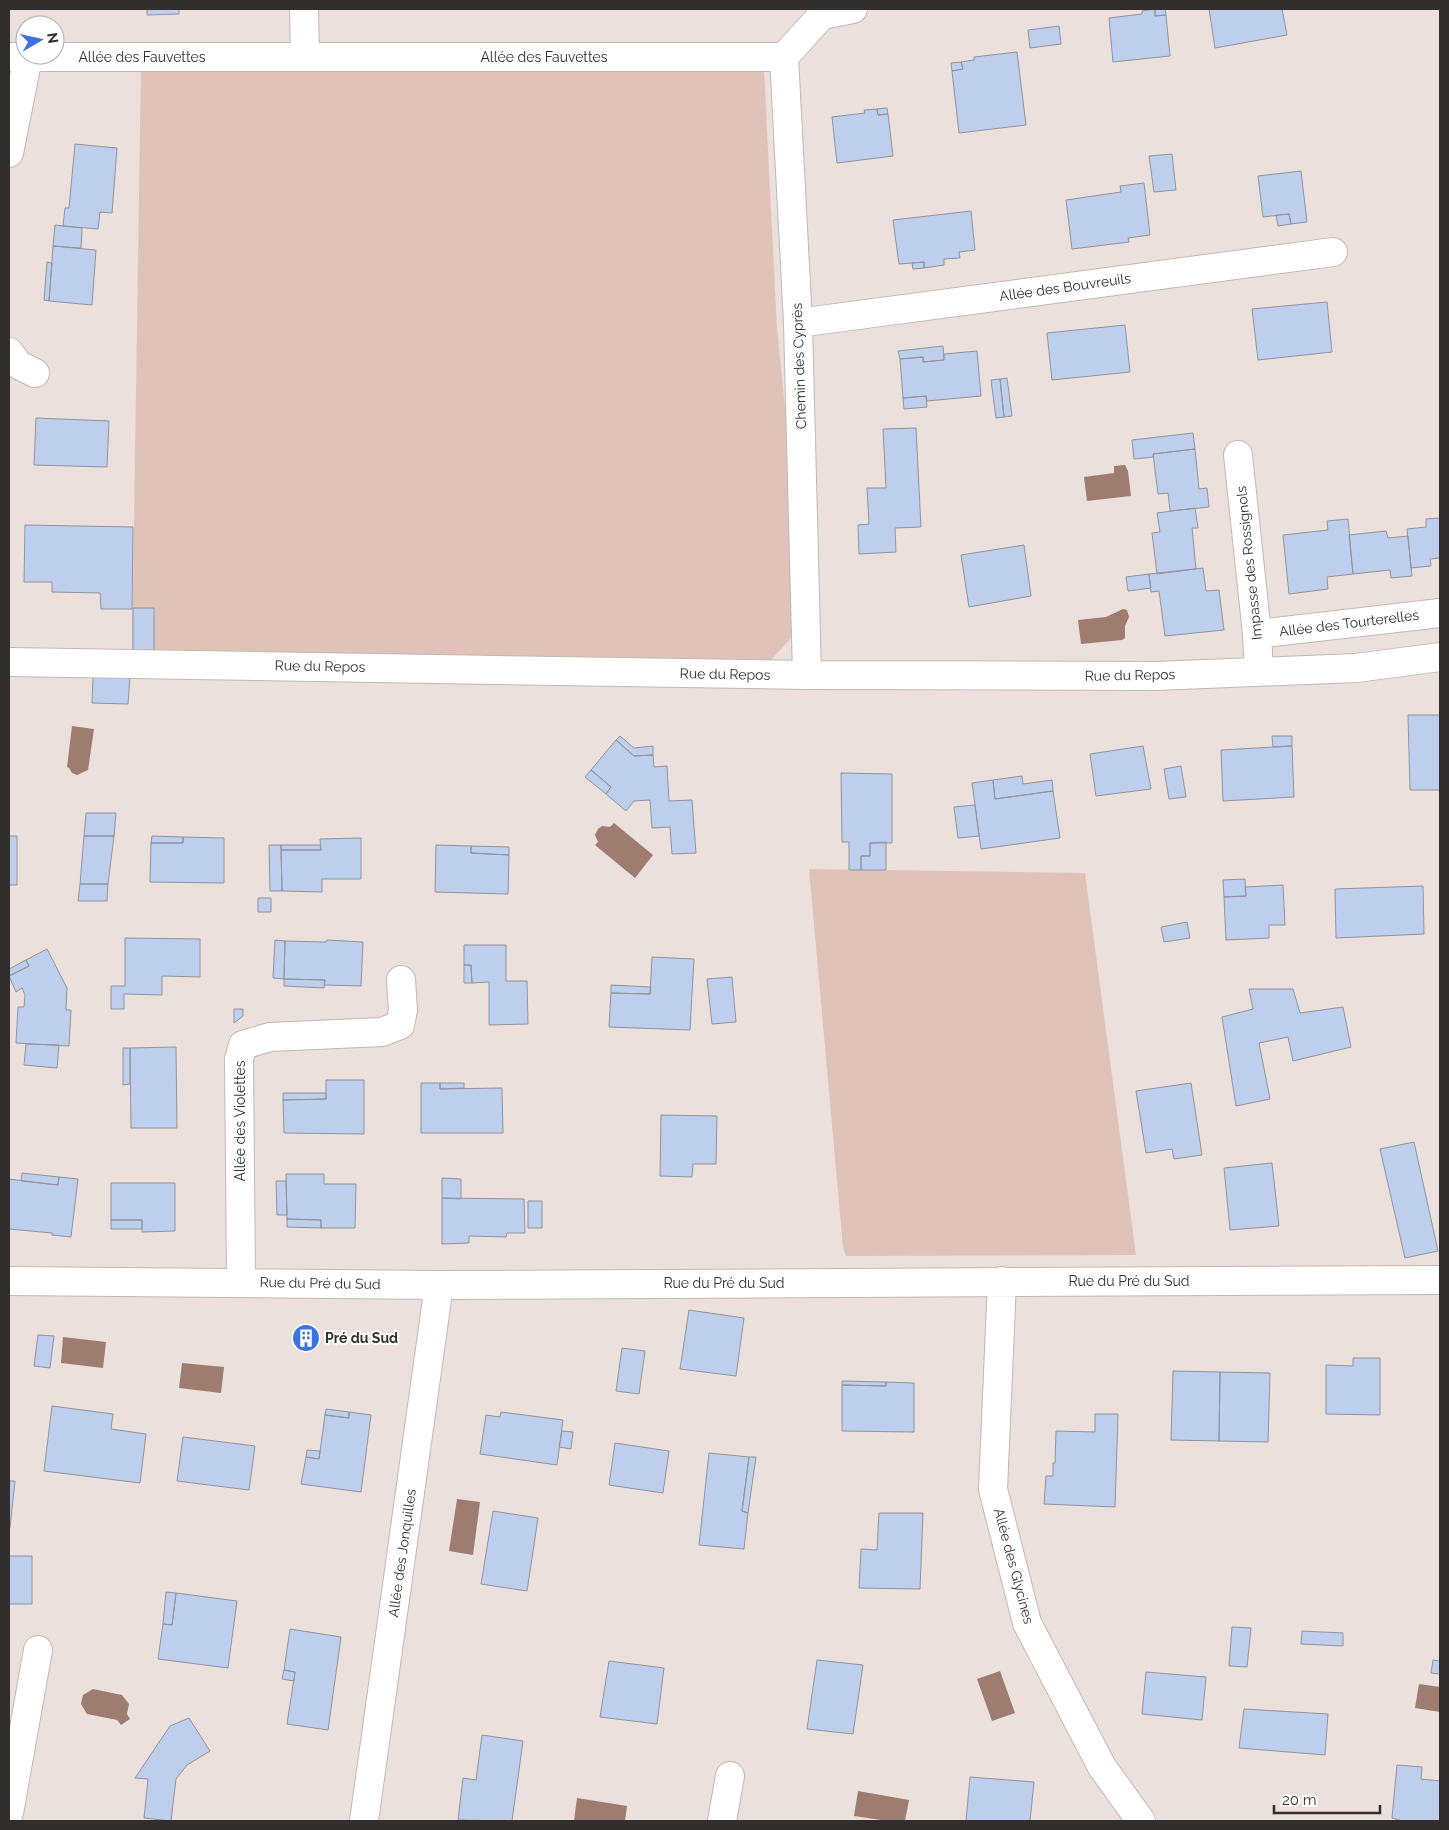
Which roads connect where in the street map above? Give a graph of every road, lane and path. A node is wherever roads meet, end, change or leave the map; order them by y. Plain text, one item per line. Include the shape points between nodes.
1 (304, 9) edge
2 (853, 9) edge
3 (65, 57) edge
4 (305, 57) junction
5 (784, 57) junction
6 (17, 65) edge
7 (9, 153) edge
8 (1332, 252) dead end
9 (798, 323) junction
10 (9, 352) edge
11 (34, 373) dead end
12 (1238, 455) dead end
13 (1440, 612) edge
14 (1257, 634) junction
15 (1440, 657) edge
16 (9, 662) edge
17 (1259, 672) junction
18 (807, 675) junction
19 (401, 980) dead end
20 (9, 1280) edge
21 (1440, 1280) edge
22 (1002, 1281) junction
23 (241, 1282) junction
24 (439, 1285) junction
25 (38, 1650) dead end
26 (730, 1776) dead end
27 (9, 1813) edge
28 (364, 1821) edge
29 (722, 1821) edge
30 (1141, 1821) edge

1 - 4 street
2 - 5 street via 822,15
3 - 4 street, Allée des Fauvettes
4 - 5 street, Allée des Fauvettes
5 - 9 street, Chemin des Cyprès
6 - 7 street
8 - 9 street, Allée des Bouvreuils
9 - 18 street, Chemin des Cyprès
10 - 11 street via 20,365
12 - 14 street, Impasse des Rossignols
13 - 14 street, Allée des Tourterelles
14 - 17 street, Impasse des Rossignols
15 - 17 street, Rue du Repos via 1356,668
16 - 18 street, Rue du Repos
17 - 18 street, Rue du Repos via 1156,676
19 - 23 street, Allée des Violettes via 403,1010 400,1025 382,1032 270,1037 243,1045 239,1059
20 - 23 street, Rue du Pré du Sud
21 - 22 street, Rue du Pré du Sud
22 - 24 street, Rue du Pré du Sud
22 - 30 street, Allée des Glycines via 993,1489 1027,1623 1102,1768
23 - 24 street, Rue du Pré du Sud
24 - 28 street, Allée des Jonquilles
25 - 27 street
26 - 29 street

